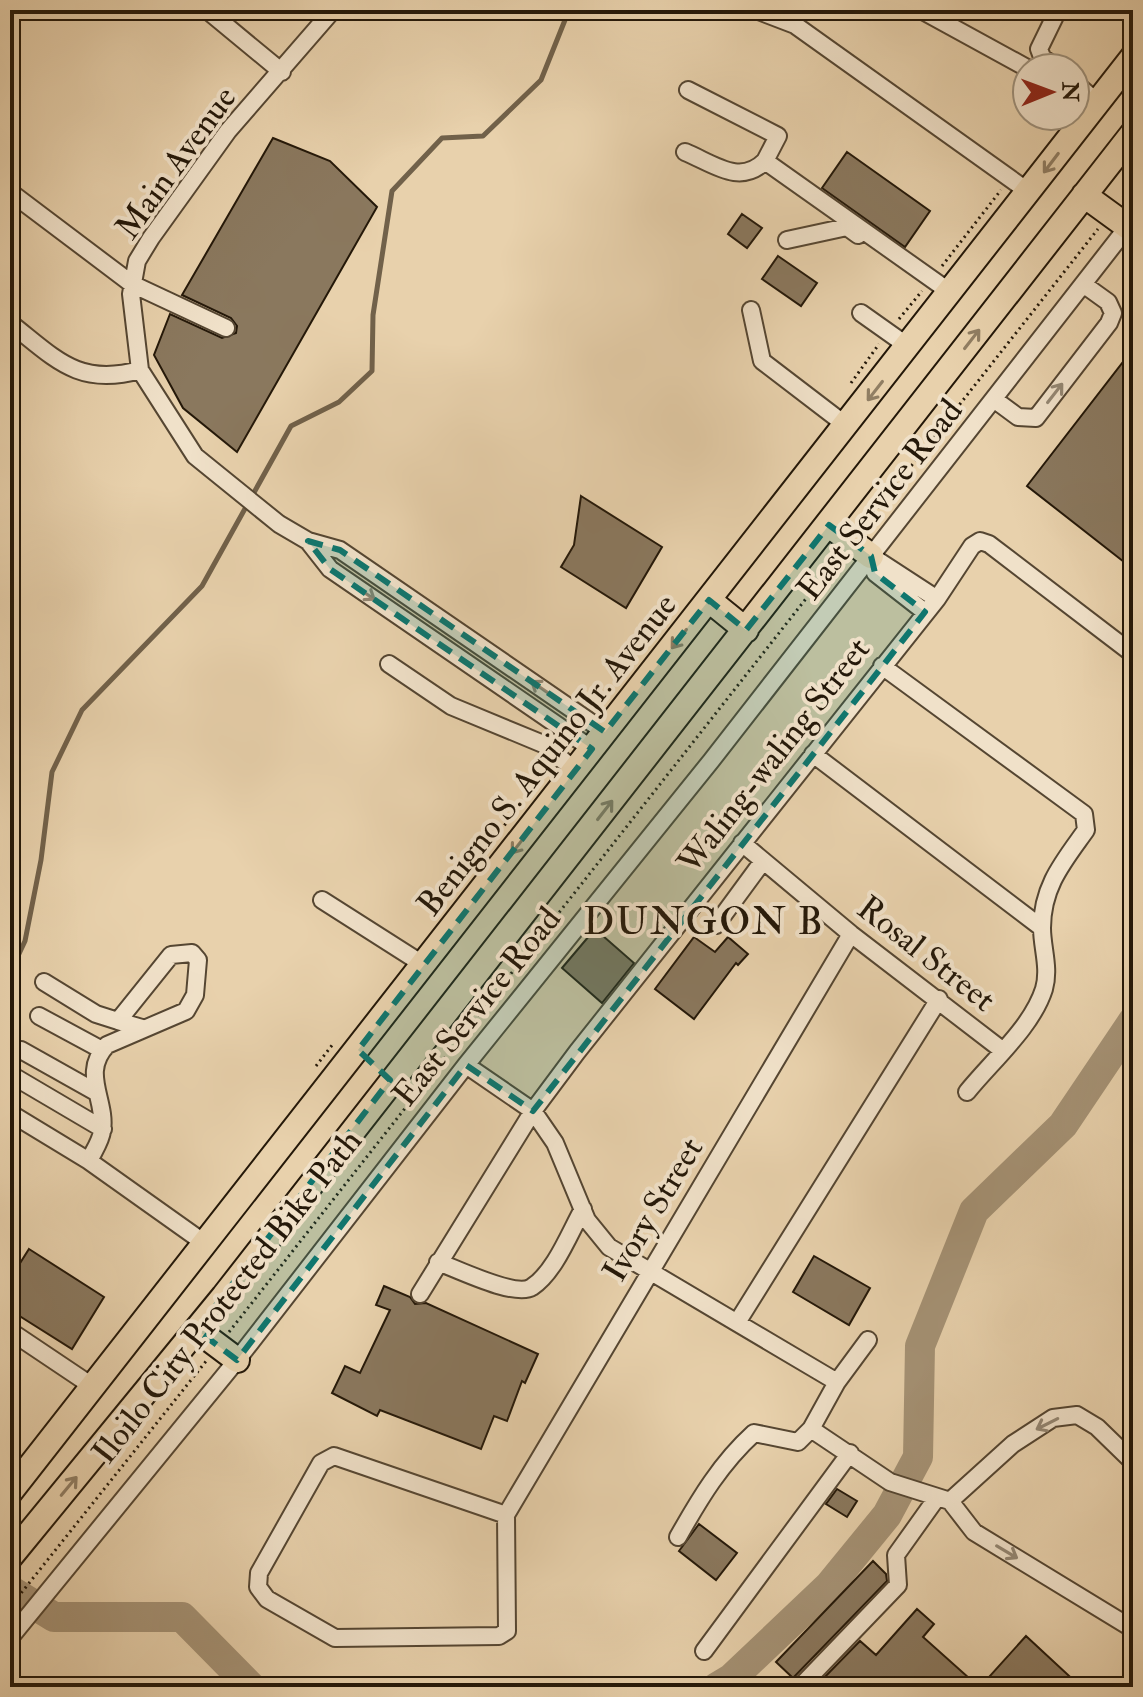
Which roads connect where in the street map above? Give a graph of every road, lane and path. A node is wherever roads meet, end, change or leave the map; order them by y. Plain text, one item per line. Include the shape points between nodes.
1 (207, 10) edge
2 (333, 10) edge
3 (756, 10) edge
4 (921, 10) edge
5 (1058, 10) edge
6 (788, 15) edge
7 (1040, 52) edge
8 (1133, 57) edge
9 (1011, 59) edge
10 (282, 72) junction
11 (688, 90) dead end
12 (1091, 98) edge
13 (1068, 132) edge
14 (1133, 133) edge
15 (685, 152) dead end
16 (765, 161) junction
17 (1133, 185) edge
18 (10, 192) edge
19 (1029, 192) junction
20 (1084, 195) junction
21 (1126, 223) edge
22 (787, 240) dead end
23 (132, 284) junction
24 (1083, 284) junction
25 (948, 294) junction
26 (751, 310) dead end
27 (861, 313) dead end
28 (10, 323) edge
29 (226, 328) dead end
30 (909, 347) junction
31 (140, 370) junction
32 (995, 400) junction
33 (847, 426) junction
34 (829, 525) junction
35 (862, 548) junction
36 (937, 599) junction
37 (709, 600) junction
38 (925, 612) junction
39 (746, 630) junction
40 (1133, 654) edge
41 (389, 664) dead end
42 (882, 666) junction
43 (599, 741) junction
44 (813, 754) junction
45 (576, 771) junction
46 (742, 843) junction
47 (763, 861) junction
48 (322, 900) dead end
49 (716, 925) dead end
50 (1042, 928) junction
51 (851, 934) junction
52 (424, 965) junction
53 (44, 982) dead end
54 (939, 999) junction
55 (39, 1016) dead end
56 (118, 1021) junction
57 (142, 1028) junction
58 (21, 1050) dead end
59 (102, 1050) junction
60 (358, 1050) junction
61 (1002, 1050) junction
62 (466, 1065) junction
63 (13, 1076) dead end
64 (390, 1080) junction
65 (94, 1091) junction
66 (967, 1092) dead end
67 (533, 1111) junction
68 (10, 1113) edge
69 (103, 1129) junction
70 (89, 1161) junction
71 (583, 1209) junction
72 (203, 1242) junction
73 (438, 1262) junction
74 (650, 1270) junction
75 (420, 1294) dead end
76 (738, 1321) junction
77 (197, 1330) junction
78 (10, 1331) edge
79 (868, 1340) dead end
80 (228, 1353) junction
81 (837, 1382) junction
82 (92, 1386) junction
83 (811, 1429) junction
84 (850, 1453) junction
85 (1133, 1462) edge
86 (10, 1492) edge
87 (937, 1499) junction
88 (506, 1515) junction
89 (678, 1537) dead end
90 (15, 1552) edge
91 (10, 1607) edge
92 (1133, 1629) edge
93 (10, 1637) edge
94 (704, 1651) dead end
95 (800, 1687) edge

1 - 10 street
2 - 10 street, Main Avenue
3 - 6 street
4 - 9 street
5 - 7 street
6 - 19 street
8 - 12 highway, Benigno S. Aquino Jr. Avenue
10 - 23 street, Main Avenue via 228,131 151,238 137,261
11 - 16 street via 778,136
13 -> 19 highway, Benigno S. Aquino Jr. Avenue
14 - 20 highway
15 - 16 street via 742,175
16 - 25 street
17 - 21 path, Iloilo City Protected Bike Path
18 - 23 street
19 - 25 highway, Benigno S. Aquino Jr. Avenue
20 - 21 highway
34 -> 20 highway
21 - 24 street, East Service Road
21 - 35 path, Iloilo City Protected Bike Path
22 - 25 street via 847,227
23 - 29 street
23 - 31 street, Main Avenue
24 - 32 street, East Service Road
32 -> 24 street via 1018,417 1036,418 1109,323 1113,313 1108,302
25 - 30 highway, Benigno S. Aquino Jr. Avenue
26 - 33 street via 762,361
27 - 30 street
28 - 31 street via 85,375 114,377
30 -> 33 highway, Benigno S. Aquino Jr. Avenue
31 - 43 street, Main Avenue via 180,438 220,479 279,524 308,541 340,550
32 - 35 street, East Service Road
33 - 37 highway, Benigno S. Aquino Jr. Avenue
34 - 35 highway
34 - 39 highway
35 - 36 street
35 - 38 street via 875,573
35 - 62 street, East Service Road
35 - 80 path, Iloilo City Protected Bike Path
36 - 38 street, Waling-waling Street
36 - 40 street, Waling-waling Street via 980,541
37 - 39 highway
37 -> 43 highway, Benigno S. Aquino Jr. Avenue
38 - 42 street, Waling-waling Street
64 -> 39 highway
41 - 45 street via 451,706 543,744
42 - 44 street, Waling-waling Street
42 - 50 street via 1084,814 1086,830 1054,873
43 - 45 highway, Benigno S. Aquino Jr. Avenue
44 - 46 street, Waling-waling Street
44 - 50 street
45 -> 52 highway, Benigno S. Aquino Jr. Avenue
46 - 47 street, Rosal Street
46 - 67 street, Waling-waling Street
47 - 49 street
47 - 51 street, Rosal Street
48 - 52 street
50 - 61 street via 1044,987 1034,1010
51 - 54 street, Rosal Street
51 - 74 street, Ivory Street
52 - 60 highway, Benigno S. Aquino Jr. Avenue
53 - 56 street via 96,1014
54 - 61 street, Rosal Street
54 - 76 street
55 - 59 street
56 - 57 street
56 - 57 street via 171,955 192,953 198,960 195,995 186,1011
57 - 59 street
58 - 65 street
59 - 65 street
60 - 64 highway
60 - 72 highway, Benigno S. Aquino Jr. Avenue
61 - 66 street
62 - 67 street
62 - 80 street, East Service Road
63 - 69 street
64 - 77 highway
65 - 69 street
67 - 71 street via 555,1143
67 - 73 street, Waling-waling Street
68 - 70 street
69 - 70 street
70 - 72 street
71 - 73 street via 533,1287 507,1288
71 - 74 street via 609,1247
72 - 82 highway, Benigno S. Aquino Jr. Avenue
73 - 75 street, Waling-waling Street
74 - 76 street
74 - 88 street, Ivory Street
76 - 81 street
77 - 80 highway
90 -> 77 highway
78 - 82 street
79 - 81 street
80 - 91 path, Iloilo City Protected Bike Path
80 - 93 street, East Service Road
81 - 83 street
82 - 86 highway, Benigno S. Aquino Jr. Avenue
83 - 84 street
83 - 89 street via 798,1442 754,1433 706,1488
84 - 87 street via 890,1482
84 - 94 street
85 -> 87 street via 1077,1415 1053,1418
87 -> 92 street via 974,1532
87 - 95 street via 896,1555 898,1585
88 - 88 street via 507,1631 499,1636 335,1638 267,1599 258,1587 259,1573 321,1463 334,1456

